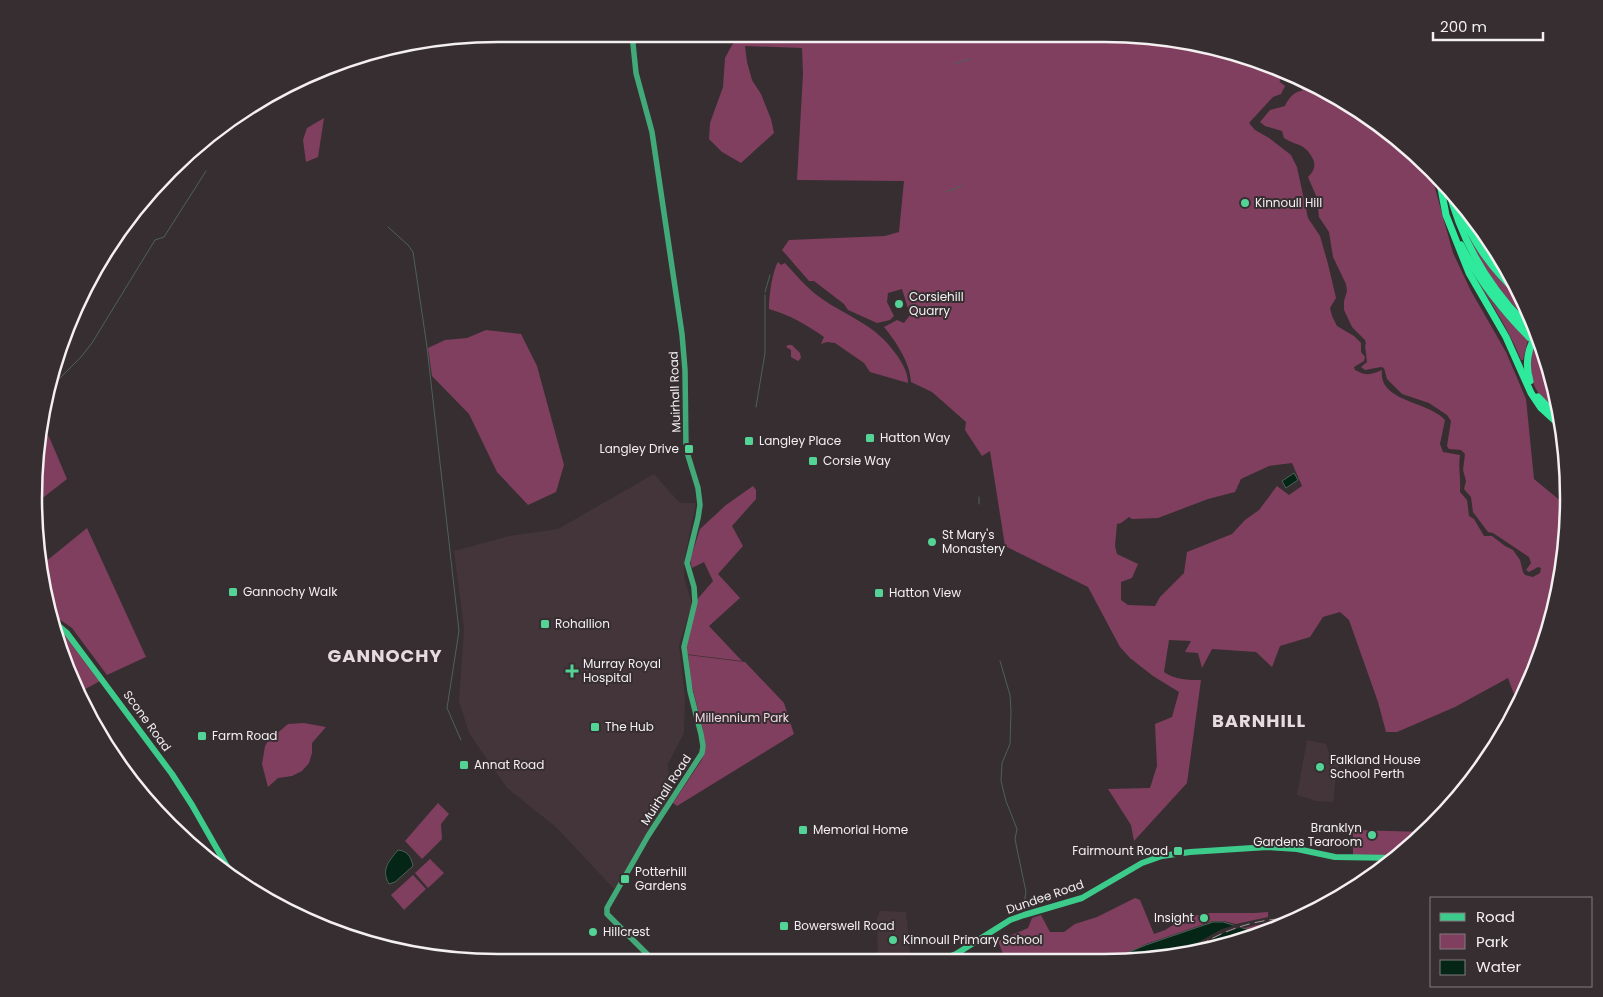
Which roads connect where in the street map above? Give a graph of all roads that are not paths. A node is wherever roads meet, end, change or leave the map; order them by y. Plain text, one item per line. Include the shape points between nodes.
1 (633, 43) edge
2 (1442, 192) edge
3 (1444, 194) edge
4 (1454, 207) edge
5 (1464, 218) edge
6 (1502, 276) edge
7 (1526, 324) edge
8 (1527, 327) edge
9 (1532, 341) edge
10 (1548, 407) junction
11 (1552, 409) edge
12 (1553, 415) edge
13 (1554, 419) edge
14 (62, 629) edge
15 (1385, 858) edge
16 (224, 862) edge
17 (647, 954) edge
18 (959, 954) edge

1 - 17 street, Muirhall Road via 636,73 652,132 680,321 686,370 686,449 700,505 687,563 695,602 684,647 687,677 703,746 698,760 648,836 607,908 607,914
2 - 13 highway via 1446,215 1469,273 1506,337 1531,393
3 - 8 highway via 1453,226 1474,270 1491,295
4 - 7 highway via 1479,266 1500,296
5 - 6 highway via 1473,240
9 - 10 highway via 1528,372 1535,392
10 - 11 highway
10 - 12 highway
14 - 16 main road, Scone Road via 172,774
15 - 18 main road, Dundee Road via 1335,857 1268,847 1162,856 1142,863 1082,898 1010,920

